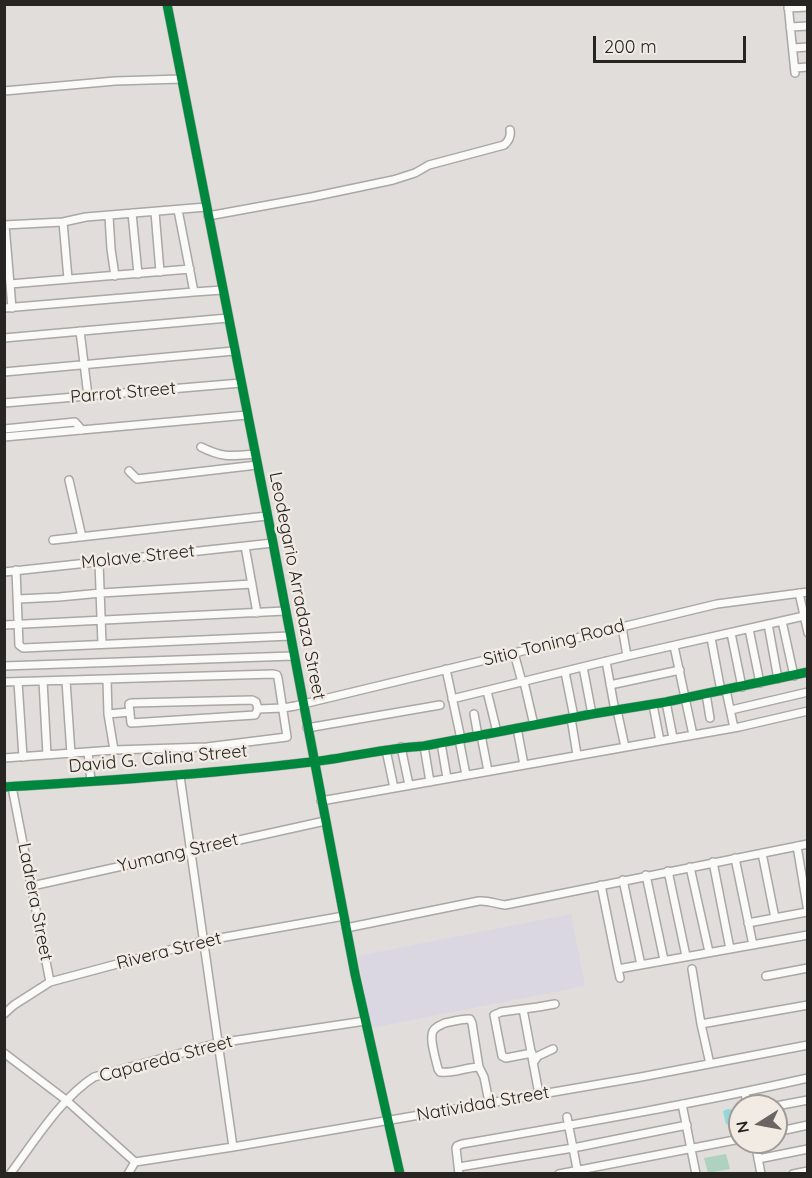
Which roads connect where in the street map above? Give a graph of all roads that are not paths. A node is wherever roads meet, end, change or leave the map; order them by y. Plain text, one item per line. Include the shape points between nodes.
1 (167, 4) edge
2 (788, 6) edge
3 (807, 7) edge
4 (807, 26) edge
5 (790, 27) junction
6 (807, 47) edge
7 (793, 48) junction
8 (807, 67) edge
9 (181, 79) junction
10 (4, 91) edge
11 (510, 130) dead end
12 (206, 207) junction
13 (178, 210) junction
14 (155, 212) junction
15 (132, 213) junction
16 (109, 216) junction
17 (208, 216) junction
18 (63, 222) junction
19 (5, 225) edge
20 (6, 249) edge
21 (190, 269) junction
22 (160, 272) junction
23 (138, 274) junction
24 (115, 276) junction
25 (68, 279) junction
26 (10, 284) junction
27 (222, 290) junction
28 (194, 292) junction
29 (8, 308) edge
30 (228, 318) junction
31 (80, 331) junction
32 (4, 338) edge
33 (234, 351) junction
34 (84, 364) junction
35 (4, 372) edge
36 (241, 383) junction
37 (88, 396) junction
38 (4, 403) edge
39 (247, 415) junction
40 (63, 423) junction
41 (37, 425) junction
42 (4, 429) edge
43 (82, 430) junction
44 (58, 432) junction
45 (24, 436) junction
46 (4, 437) edge
47 (201, 447) dead end
48 (255, 454) junction
49 (257, 465) junction
50 (129, 471) dead end
51 (69, 480) dead end
52 (267, 516) junction
53 (82, 537) junction
54 (53, 540) dead end
55 (273, 543) junction
56 (245, 546) junction
57 (99, 561) junction
58 (16, 570) junction
59 (4, 572) edge
60 (252, 584) junction
61 (807, 592) edge
62 (101, 593) junction
63 (799, 593) junction
64 (18, 599) junction
65 (285, 611) junction
66 (257, 613) junction
67 (804, 616) junction
68 (102, 620) junction
69 (782, 621) junction
70 (18, 624) junction
71 (768, 624) junction
72 (4, 625) edge
73 (622, 627) junction
74 (749, 629) junction
75 (731, 633) junction
76 (807, 633) edge
77 (290, 636) junction
78 (711, 638) junction
79 (102, 644) junction
80 (674, 646) junction
81 (514, 653) junction
82 (293, 656) junction
83 (627, 656) junction
84 (606, 661) junction
85 (4, 666) edge
86 (583, 667) junction
87 (446, 669) junction
88 (680, 670) junction
89 (565, 672) junction
90 (807, 672) edge
91 (794, 676) junction
92 (778, 679) junction
93 (108, 680) junction
94 (43, 681) junction
95 (66, 681) junction
96 (4, 682) edge
97 (18, 682) junction
98 (523, 682) junction
99 (760, 683) junction
100 (610, 685) junction
101 (742, 687) junction
102 (487, 691) junction
103 (723, 691) junction
104 (807, 692) edge
105 (706, 694) junction
106 (452, 699) junction
107 (686, 699) junction
108 (666, 702) junction
109 (302, 703) junction
110 (440, 705) dead end
111 (652, 705) junction
112 (283, 708) junction
113 (258, 710) junction
114 (616, 710) junction
115 (730, 710) junction
116 (807, 711) edge
117 (130, 712) junction
118 (108, 714) junction
119 (474, 714) dead end
120 (592, 714) junction
121 (572, 718) junction
122 (710, 718) dead end
123 (534, 725) junction
124 (307, 728) junction
125 (517, 728) junction
126 (734, 728) junction
127 (497, 732) junction
128 (479, 735) junction
129 (693, 735) junction
130 (673, 738) junction
131 (460, 739) junction
132 (660, 741) junction
133 (441, 743) junction
134 (424, 746) junction
135 (401, 747) junction
136 (625, 747) junction
137 (114, 750) junction
138 (386, 750) junction
139 (90, 752) junction
140 (71, 754) junction
141 (46, 755) junction
142 (577, 755) junction
143 (23, 757) junction
144 (4, 758) edge
145 (314, 762) junction
146 (524, 765) junction
147 (488, 771) junction
148 (466, 775) junction
149 (180, 776) junction
150 (447, 778) junction
151 (93, 781) junction
152 (430, 782) junction
153 (409, 785) junction
154 (8, 787) edge
155 (394, 788) junction
156 (321, 801) junction
157 (325, 820) junction
158 (807, 844) edge
159 (797, 846) junction
160 (191, 851) junction
161 (762, 853) junction
162 (735, 858) junction
163 (713, 862) junction
164 (690, 867) junction
165 (668, 871) junction
166 (646, 876) junction
167 (623, 880) junction
168 (601, 885) junction
169 (32, 886) junction
170 (807, 912) edge
171 (344, 916) junction
172 (775, 918) junction
173 (748, 923) junction
174 (346, 928) junction
175 (804, 938) edge
176 (203, 941) junction
177 (753, 945) junction
178 (730, 949) junction
179 (709, 952) junction
180 (686, 956) junction
181 (664, 960) junction
182 (641, 965) junction
183 (807, 968) edge
184 (618, 969) junction
185 (692, 969) dead end
186 (766, 976) dead end
187 (620, 978) dead end
188 (50, 982) junction
189 (555, 1004) dead end
190 (807, 1005) edge
191 (523, 1009) junction
192 (4, 1014) edge
193 (366, 1021) junction
194 (701, 1024) junction
195 (218, 1042) junction
196 (807, 1045) edge
197 (553, 1049) dead end
198 (4, 1053) edge
199 (531, 1053) junction
200 (533, 1063) junction
201 (710, 1064) junction
202 (479, 1067) junction
203 (807, 1078) edge
204 (745, 1092) joint
205 (539, 1094) junction
206 (66, 1100) junction
207 (807, 1100) edge
208 (489, 1102) junction
209 (682, 1104) junction
210 (788, 1104) edge
211 (567, 1117) dead end
212 (388, 1120) junction
213 (687, 1125) junction
214 (807, 1125) edge
215 (569, 1126) junction
216 (788, 1129) edge
217 (728, 1141) edge
218 (233, 1147) junction
219 (573, 1148) junction
220 (691, 1148) junction
221 (807, 1149) edge
222 (757, 1154) edge
223 (758, 1159) junction
224 (135, 1162) junction
225 (459, 1170) edge
226 (807, 1171) edge
227 (578, 1172) edge
228 (10, 1173) edge
229 (128, 1173) edge
230 (400, 1173) edge
231 (559, 1173) edge
232 (687, 1173) edge
233 (696, 1173) edge
234 (761, 1173) edge
235 (793, 1173) edge

1 - 9 street, Leodegario Arradaza Street
2 - 3 street
2 - 5 street
4 - 5 street
5 - 7 street
6 - 7 street
7 - 8 street via 795,71
9 - 10 street
9 - 12 street, Leodegario Arradaza Street
11 - 17 street via 504,145 429,165 415,174
12 - 13 street
12 - 17 street, Leodegario Arradaza Street
13 - 14 street
13 - 21 street
14 - 15 street
14 - 22 street
15 - 16 street
15 - 23 street
16 - 18 street
16 - 24 street
17 - 27 street, Leodegario Arradaza Street
18 - 19 street
18 - 25 street
19 - 20 street
20 - 26 street
21 - 22 street
21 - 28 street
22 - 23 street
23 - 24 street
24 - 25 street
25 - 26 street
26 - 29 street
27 - 28 street
27 - 30 street, Leodegario Arradaza Street
28 - 29 street
30 - 31 street
30 - 33 street, Leodegario Arradaza Street
31 - 32 street
31 - 34 street
33 - 34 street
33 - 36 street, Leodegario Arradaza Street
34 - 35 street
34 - 37 street
36 - 37 street, Parrot Street
36 - 39 street, Leodegario Arradaza Street
37 - 38 street, Parrot Street
39 - 43 street
39 - 48 street, Leodegario Arradaza Street
40 - 41 street
40 - 43 street via 75,422
40 - 44 street
41 - 42 street
41 - 45 street
43 - 44 street
44 - 45 street
45 - 46 street
47 - 48 street via 225,456
48 - 49 street, Leodegario Arradaza Street
49 - 50 street via 137,478
49 - 52 street, Leodegario Arradaza Street
51 - 53 street
52 - 53 street
52 - 55 street, Leodegario Arradaza Street
53 - 54 street
55 - 56 street, Molave Street
55 - 65 street, Leodegario Arradaza Street
56 - 57 street, Molave Street
56 - 60 street
57 - 58 street, Molave Street
57 - 62 street
58 - 59 street, Molave Street
58 - 64 street
60 - 62 street
60 - 66 street
61 - 63 street, Sitio Toning Road
62 - 64 street
62 - 68 street
63 - 67 street
63 - 73 street, Sitio Toning Road via 717,604
64 - 70 street
65 - 66 street
65 - 77 street, Leodegario Arradaza Street
66 - 68 street
67 - 69 street
67 - 76 street
68 - 70 street
68 - 79 street
69 - 71 street
69 - 91 street
70 - 72 street
70 - 79 street via 19,645 23,648
71 - 74 street
71 - 92 street
73 - 81 street, Sitio Toning Road
73 - 83 street
74 - 75 street
74 - 99 street
75 - 78 street
75 - 101 street
77 - 79 street
77 - 82 street, Leodegario Arradaza Street
78 - 80 street
78 - 103 street
80 - 83 street
80 - 88 street
81 - 87 street, Sitio Toning Road
81 - 98 street
82 - 85 street
82 - 109 street, Leodegario Arradaza Street
83 - 84 street
84 - 86 street
84 - 100 street
86 - 89 street
86 - 120 street
87 - 106 street
87 - 109 street, Sitio Toning Road
88 - 100 street
88 - 107 street
89 - 98 street
89 - 121 street
90 - 91 street, David G. Calina Street
91 - 92 street, David G. Calina Street
92 - 99 street, David G. Calina Street
93 - 95 street
93 - 112 street via 273,674 278,678
93 - 118 street
94 - 95 street
94 - 97 street
94 - 141 street
95 - 140 street
96 - 97 street
97 - 143 street
98 - 102 street
98 - 123 street
99 - 101 street, David G. Calina Street
100 - 114 street
101 - 103 street, David G. Calina Street
102 - 106 street
102 - 127 street
103 - 105 street, David G. Calina Street
103 - 115 street
104 - 115 street
105 - 107 street, David G. Calina Street
105 - 122 street
106 - 131 street
107 - 108 street, David G. Calina Street
107 - 129 street
108 - 111 street, David G. Calina Street
108 - 130 street
109 - 112 street, Sitio Toning Road
109 - 124 street, Leodegario Arradaza Street
110 - 124 street
111 - 114 street, David G. Calina Street
111 - 132 street
112 - 113 street, Sitio Toning Road
112 - 137 street via 287,737 207,747
113 - 117 street, Sitio Toning Road via 254,716 131,723
113 - 117 street via 255,700 230,700 131,703
114 - 120 street, David G. Calina Street
114 - 136 street
115 - 126 street
116 - 126 street
117 - 118 street
118 - 137 street
119 - 128 street
120 - 121 street, David G. Calina Street
121 - 123 street, David G. Calina Street
121 - 142 street
123 - 125 street, David G. Calina Street
124 - 145 street, Leodegario Arradaza Street
125 - 127 street, David G. Calina Street
125 - 146 street
126 - 129 street
127 - 128 street, David G. Calina Street
128 - 131 street, David G. Calina Street
128 - 147 street
129 - 130 street
130 - 132 street
131 - 133 street, David G. Calina Street
131 - 148 street
132 - 136 street
133 - 134 street, David G. Calina Street
133 - 150 street
134 - 135 street, David G. Calina Street
134 - 152 street
135 - 138 street, David G. Calina Street
135 - 153 street
136 - 142 street
137 - 139 street
138 - 145 street, David G. Calina Street
138 - 155 street
139 - 140 street
139 - 151 street
140 - 141 street
141 - 143 street
142 - 146 street
143 - 144 street
145 - 149 street, David G. Calina Street
145 - 156 street, Leodegario Arradaza Street
146 - 147 street
147 - 148 street
148 - 150 street
149 - 151 street, David G. Calina Street
149 - 160 street
150 - 152 street
151 - 154 street, David G. Calina Street
152 - 153 street
153 - 155 street
154 - 169 street, Ladrera Street
155 - 156 street
156 - 157 street, Leodegario Arradaza Street
157 - 160 street, Yumang Street
157 - 171 street, Leodegario Arradaza Street
158 - 159 street
159 - 161 street
159 - 170 street
160 - 169 street, Yumang Street
160 - 176 street
161 - 162 street
161 - 172 street
162 - 163 street
162 - 173 street
163 - 164 street
163 - 178 street
164 - 165 street
164 - 179 street
165 - 166 street
165 - 180 street
166 - 167 street
166 - 181 street
167 - 168 street
167 - 182 street
168 - 174 street via 505,905 479,901
168 - 184 street
169 - 188 street, Ladrera Street
170 - 172 street
171 - 174 street, Leodegario Arradaza Street
171 - 176 street, Rivera Street
172 - 173 street
173 - 177 street
174 - 193 street, Leodegario Arradaza Street
175 - 177 street
176 - 188 street, Rivera Street
176 - 195 street
177 - 178 street
178 - 179 street
179 - 180 street
180 - 181 street
181 - 182 street
182 - 184 street
183 - 186 street
184 - 187 street
185 - 194 street
188 - 192 street, Rivera Street
189 - 191 street
190 - 194 street
191 - 199 street
191 - 199 street via 497,1012 494,1017 502,1056
193 - 195 street, Capareda Street
193 - 212 street, Leodegario Arradaza Street
194 - 201 street
195 - 206 street, Capareda Street via 94,1077
195 - 218 street
196 - 201 street, Natividad Street
197 - 200 street
198 - 206 street
199 - 200 street
200 - 205 street
201 - 205 street, Natividad Street
202 - 202 street via 440,1072 434,1029 470,1019
202 - 208 street
203 - 204 street
204 - 209 street
205 - 208 street, Natividad Street
206 - 224 street
206 - 228 street, Capareda Street
207 - 210 street
208 - 212 street, Natividad Street
209 - 213 street
209 - 215 street
211 - 215 street
212 - 218 street, Natividad Street
212 - 230 street, Leodegario Arradaza Street
213 - 219 street
213 - 220 street
214 - 216 street
215 - 219 street
215 - 225 street via 457,1146
217 - 220 street
218 - 224 street, Natividad Street
219 - 225 street
219 - 227 street
220 - 227 street
220 - 233 street
221 - 223 street
222 - 223 street
223 - 234 street
224 - 229 street
226 - 235 street
227 - 231 street
232 - 233 street

